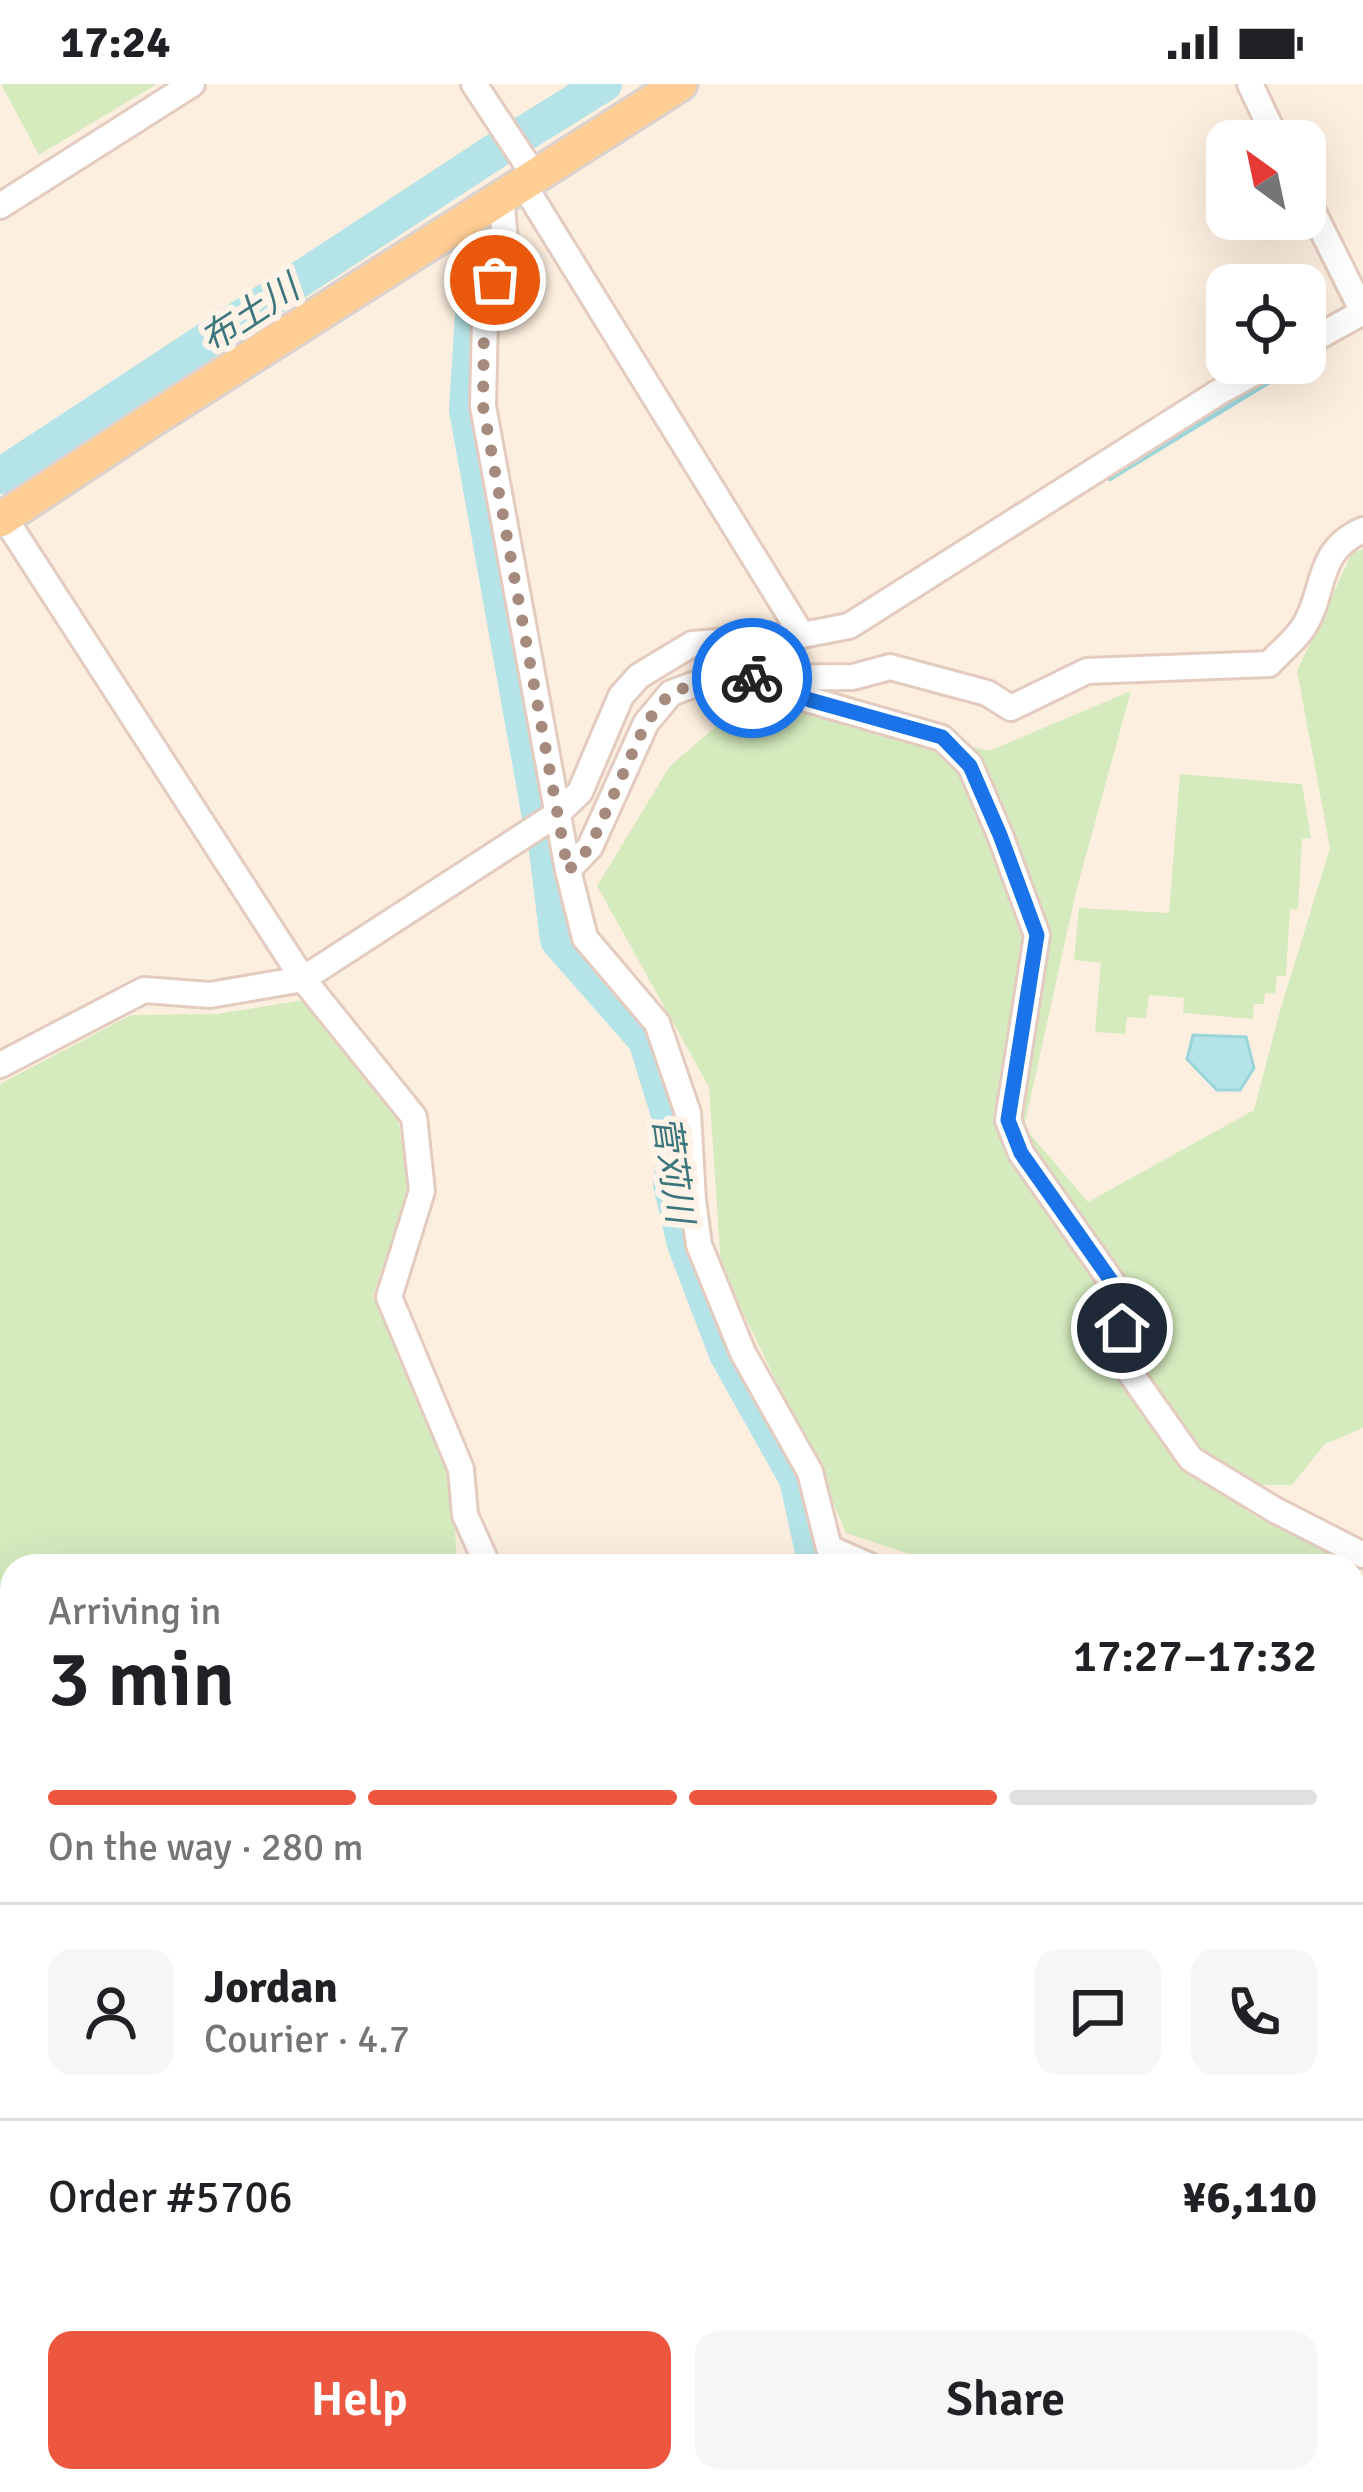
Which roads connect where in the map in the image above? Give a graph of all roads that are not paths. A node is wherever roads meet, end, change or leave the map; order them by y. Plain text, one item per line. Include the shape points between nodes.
1 (193, 84) edge
2 (474, 84) edge
3 (680, 84) edge
4 (1250, 84) edge
5 (1267, 120) edge
6 (519, 184) junction
7 (0, 206) edge
8 (1326, 238) edge
9 (1326, 332) edge
10 (1234, 384) edge
11 (2, 519) edge
12 (1363, 530) edge
13 (802, 634) junction
14 (762, 678) junction
15 (557, 814) junction
16 (568, 871) junction
17 (303, 979) junction
18 (0, 1065) edge
19 (483, 1554) edge
20 (843, 1554) edge
21 (1361, 1554) edge

1 - 7 street
2 - 6 street
3 - 6 main road
4 - 5 street
6 - 11 main road
6 - 13 street
6 - 15 street via 484,320 483,406
8 - 9 street via 1363,312
10 - 13 street via 849,626
11 - 17 street
12 - 14 street via 1348,536 1324,568 1305,625 1269,664 1087,671 1011,708 986,693 890,667 853,677
13 - 15 street via 692,644 639,676 621,697 580,792
14 - 16 street via 712,678 670,693 646,723 590,847
14 - 21 street via 942,737 970,766 1037,935 1008,1120 1021,1153 1119,1292 1124,1364 1191,1459
15 - 16 street
15 - 17 street
16 - 20 street via 585,938 657,1023 688,1113 699,1245 743,1353 810,1472 829,1548
17 - 18 street via 210,995 144,990
17 - 19 street via 415,1118 422,1191 388,1298 461,1469 466,1515

